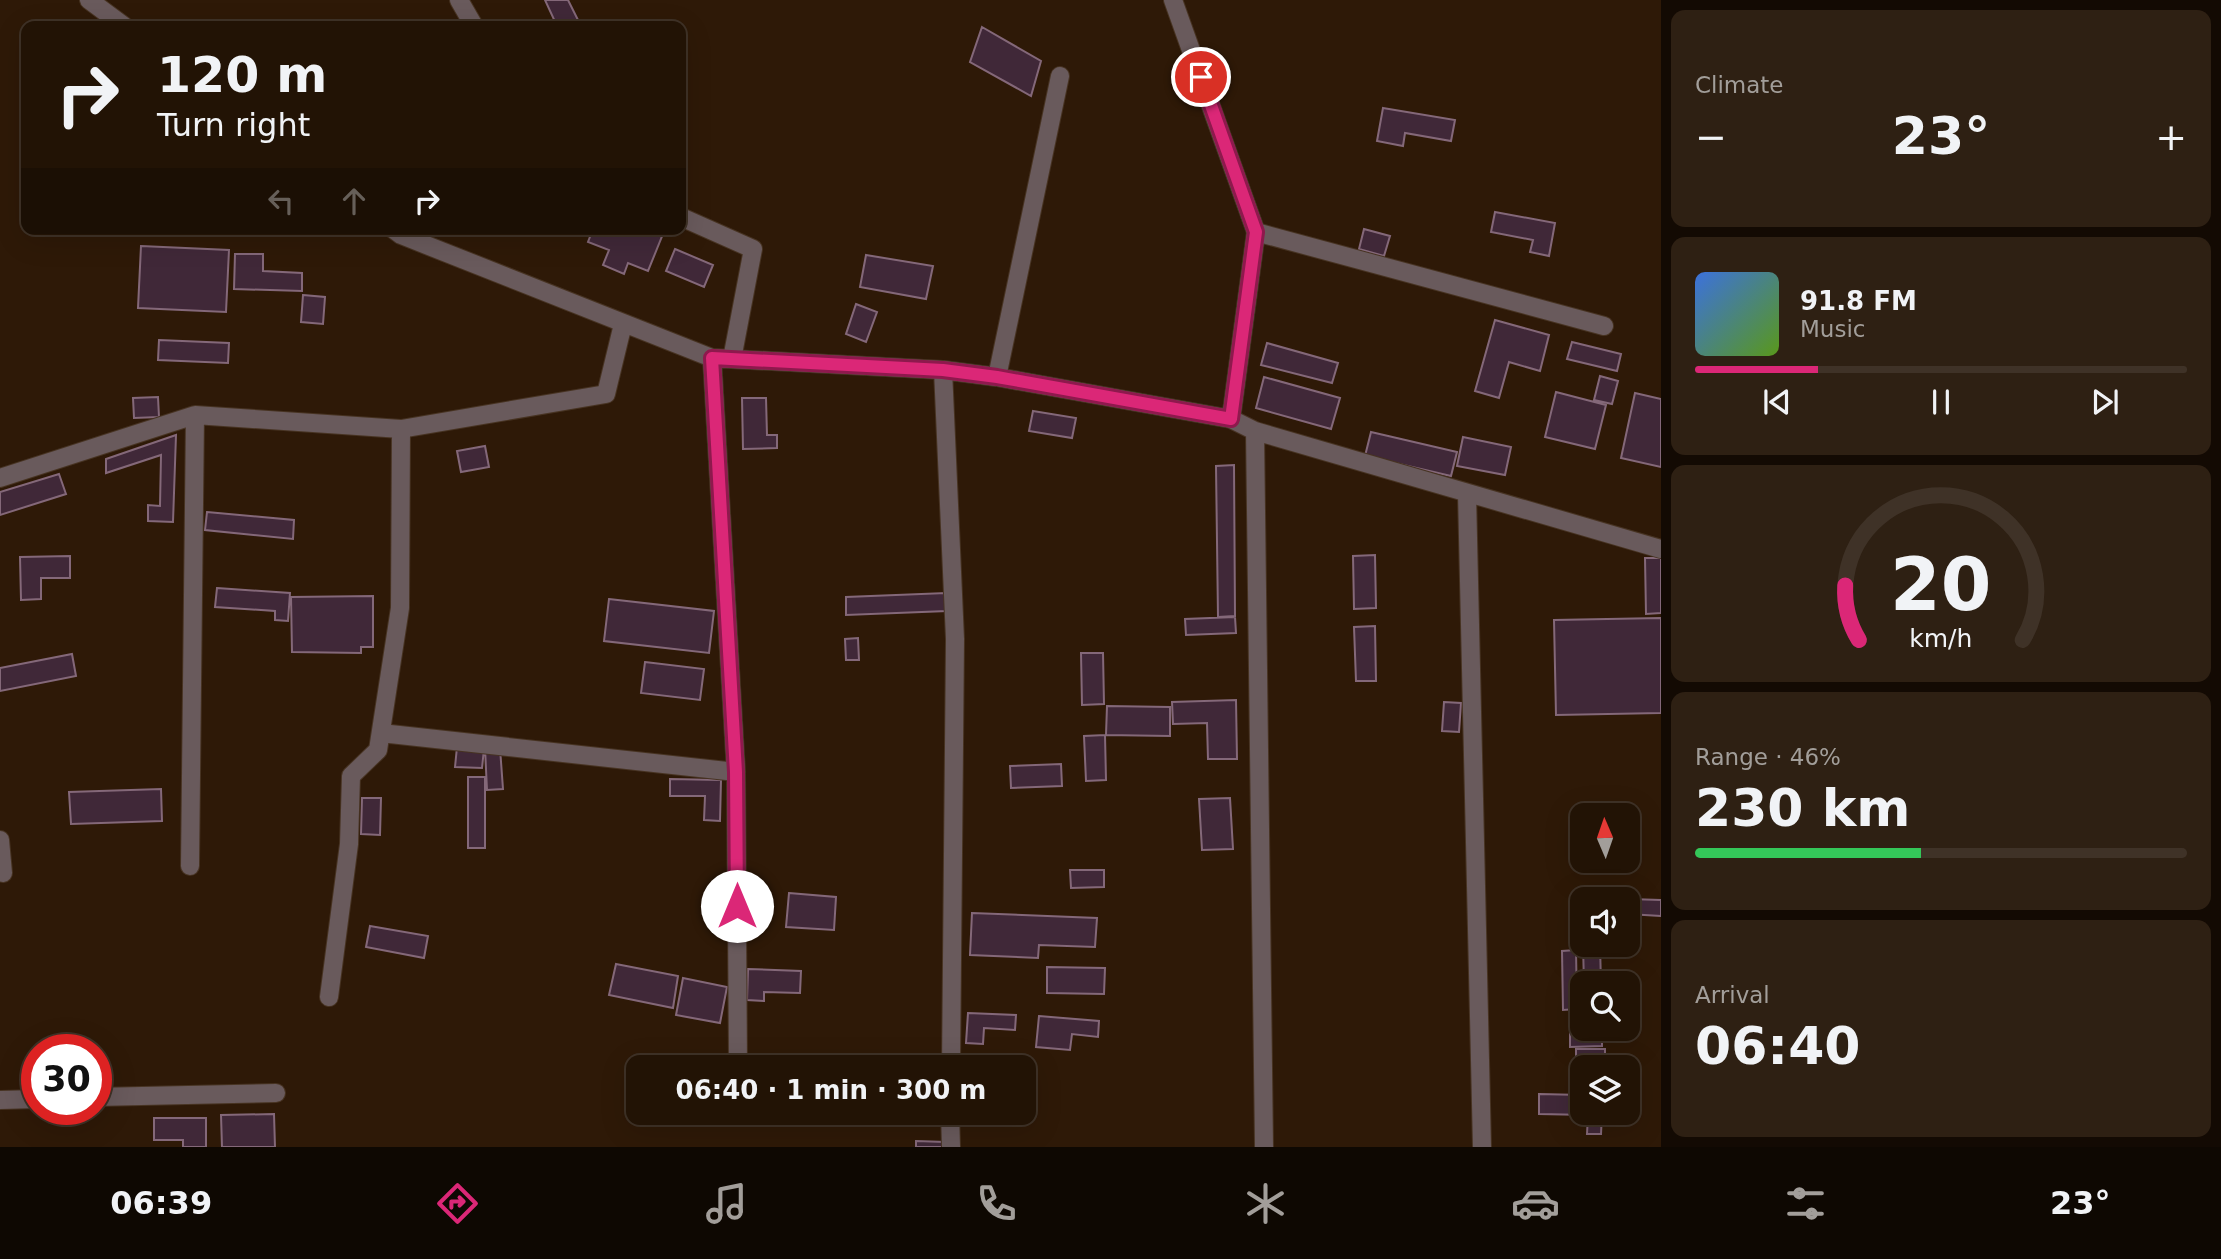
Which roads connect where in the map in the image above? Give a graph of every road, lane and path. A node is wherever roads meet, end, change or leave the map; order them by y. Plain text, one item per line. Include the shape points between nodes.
1 (89, 0) edge
2 (459, 0) edge
3 (1173, 0) edge
4 (117, 21) edge
5 (471, 21) edge
6 (1060, 76) dead end
7 (686, 219) edge
8 (1256, 232) junction
9 (401, 235) edge
10 (622, 324) junction
11 (1604, 326) dead end
12 (712, 358) junction
13 (732, 359) junction
14 (943, 370) junction
15 (997, 377) junction
16 (195, 415) junction
17 (1231, 419) junction
18 (401, 429) junction
19 (1255, 432) junction
20 (0, 478) edge
21 (1467, 494) junction
22 (1661, 549) edge
23 (380, 733) junction
24 (736, 772) junction
25 (0, 840) edge
26 (190, 866) dead end
27 (3, 873) dead end
28 (329, 998) dead end
29 (738, 1055) edge
30 (951, 1055) edge
31 (276, 1093) dead end
32 (112, 1097) edge
33 (21, 1099) edge
34 (0, 1100) edge
35 (950, 1125) edge
36 (951, 1147) edge
37 (1264, 1147) edge
38 (1482, 1147) edge

1 - 4 street
2 - 5 street
3 - 8 street
6 - 15 street
7 - 13 street via 753,249
8 - 11 street
8 - 17 street
9 - 10 street
10 - 12 street
10 - 18 street via 606,394
12 - 13 street
12 - 24 street
13 - 14 street
14 - 15 street
14 - 30 street via 955,639
15 - 17 street
16 - 18 street
16 - 20 street
16 - 26 street
17 - 19 street
18 - 23 street via 400,608
19 - 21 street
19 - 37 street
21 - 22 street
21 - 38 street
23 - 24 street
23 - 28 street via 378,750 351,776 349,844
24 - 29 street
25 - 27 street
31 - 32 street
33 - 34 street
35 - 36 street

